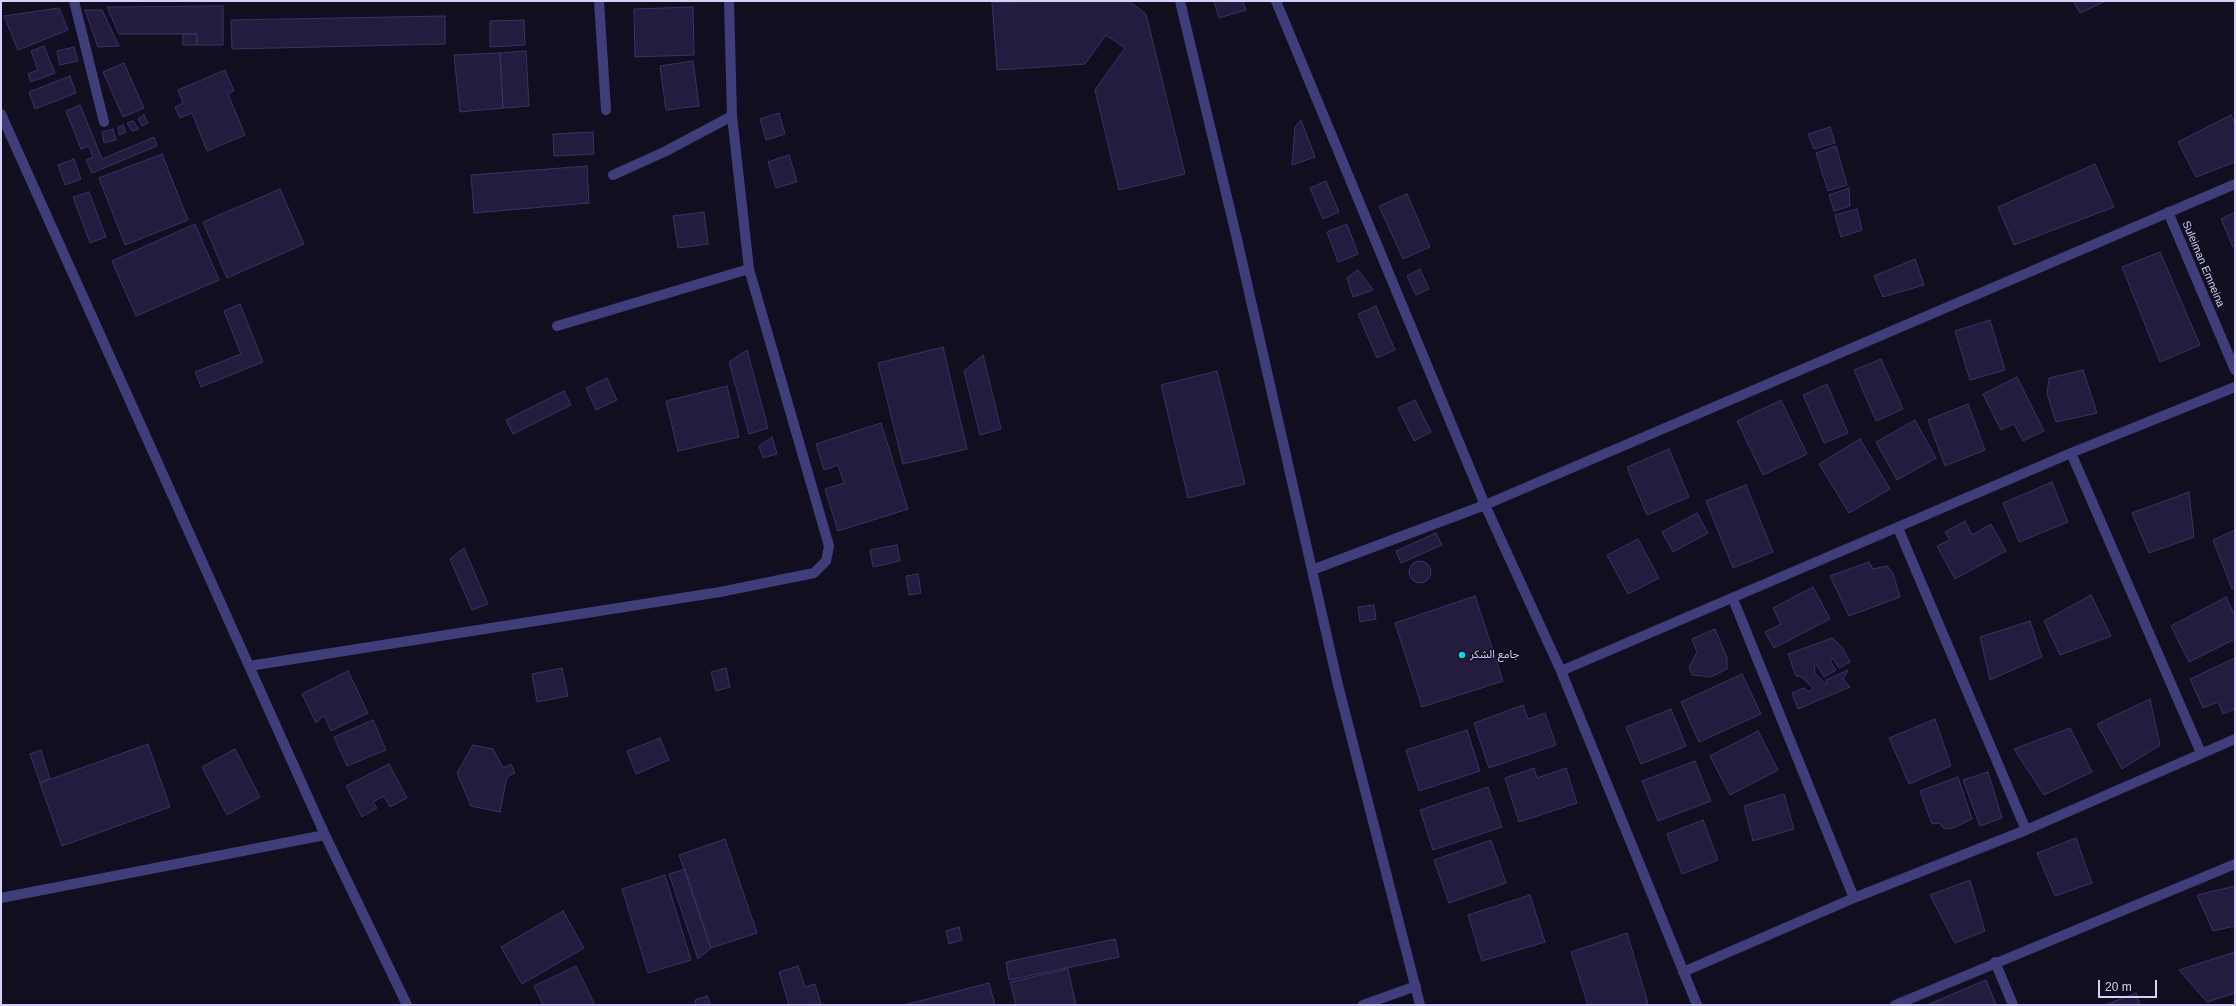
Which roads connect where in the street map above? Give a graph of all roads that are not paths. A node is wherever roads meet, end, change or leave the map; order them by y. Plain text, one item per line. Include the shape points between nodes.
1 (74, 1) edge
2 (599, 1) edge
3 (729, 1) edge
4 (1180, 1) edge
5 (1276, 1) edge
6 (606, 110) dead end
7 (1, 114) edge
8 (732, 116) junction
9 (104, 122) dead end
10 (613, 175) dead end
11 (2235, 184) edge
12 (2168, 212) junction
13 (749, 269) junction
14 (557, 326) dead end
15 (2235, 370) edge
16 (2235, 387) edge
17 (2071, 452) junction
18 (1485, 505) junction
19 (1898, 528) junction
20 (1312, 570) junction
21 (1733, 599) junction
22 (249, 666) junction
23 (1561, 671) junction
24 (2235, 739) edge
25 (2201, 753) junction
26 (2026, 830) junction
27 (325, 835) junction
28 (2235, 864) edge
29 (1, 898) edge
30 (1854, 898) junction
31 (1995, 962) junction
32 (1683, 972) junction
33 (1416, 986) junction
34 (407, 1005) edge
35 (1363, 1005) edge
36 (1420, 1005) edge
37 (1697, 1005) edge
38 (1896, 1005) edge
39 (2013, 1005) edge

1 - 9 street
2 - 6 street
3 - 8 street
4 - 20 street
5 - 18 street
7 - 22 street
8 - 10 street via 664,152
8 - 13 street
11 - 12 street
12 - 15 street, Suleiman Emneina
12 - 18 street
13 - 14 street
13 - 22 street via 829,546 826,561 820,569 814,573 720,592
16 - 17 street
17 - 19 street
17 - 25 street
18 - 20 street
18 - 23 street
19 - 21 street
19 - 26 street
20 - 33 street via 1338,685
21 - 23 street
21 - 30 street
22 - 27 street
23 - 32 street
24 - 25 street
25 - 26 street
26 - 30 street
27 - 29 street
27 - 34 street
28 - 31 street
30 - 32 street
31 - 38 street
31 - 39 street
32 - 37 street
33 - 35 street
33 - 36 street

